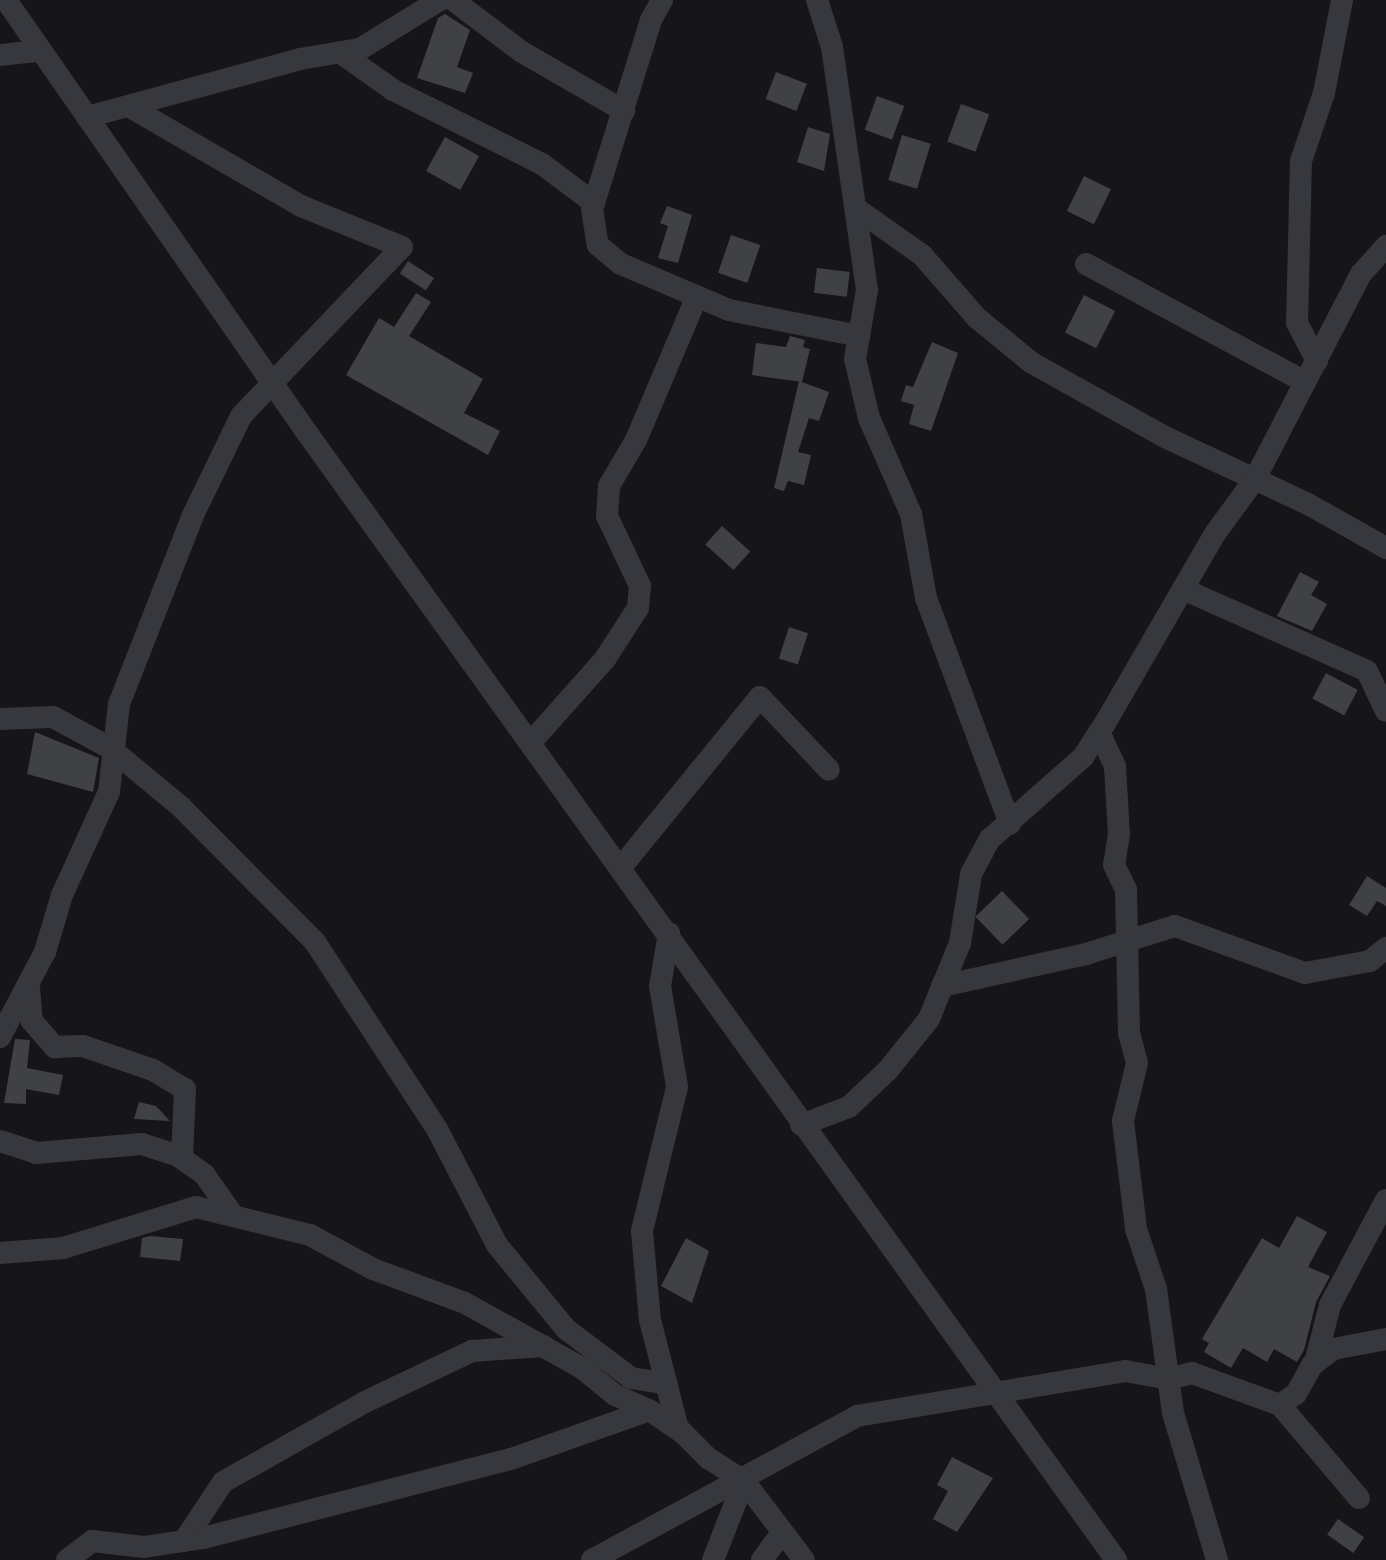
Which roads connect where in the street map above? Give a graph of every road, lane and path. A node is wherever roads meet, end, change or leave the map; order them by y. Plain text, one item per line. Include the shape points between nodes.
1 (6, 0) edge
2 (440, 0) edge
3 (453, 0) edge
4 (662, 0) edge
5 (817, 0) edge
6 (1342, 0) edge
7 (39, 51) junction
8 (341, 53) junction
9 (0, 55) edge
10 (130, 107) junction
11 (624, 111) junction
12 (87, 117) junction
13 (594, 203) junction
14 (857, 209) junction
15 (1386, 246) edge
16 (1086, 264) dead end
17 (697, 296) junction
18 (859, 336) junction
19 (1317, 361) junction
20 (273, 382) junction
21 (1305, 382) junction
22 (1255, 479) junction
23 (1386, 548) edge
24 (1183, 589) junction
25 (1386, 711) edge
26 (0, 719) edge
27 (1099, 732) junction
28 (532, 741) junction
29 (110, 748) junction
30 (829, 770) dead end
31 (1010, 824) junction
32 (622, 866) junction
33 (669, 933) junction
34 (1129, 937) junction
35 (1386, 948) edge
36 (942, 986) junction
37 (29, 987) junction
38 (0, 1037) edge
39 (801, 1125) junction
40 (0, 1141) edge
41 (182, 1158) junction
42 (1386, 1200) edge
43 (230, 1211) junction
44 (0, 1253) edge
45 (1386, 1339) edge
46 (546, 1346) junction
47 (1315, 1363) junction
48 (1169, 1379) junction
49 (667, 1384) junction
50 (994, 1389) junction
51 (1280, 1405) junction
52 (649, 1410) junction
53 (678, 1429) junction
54 (744, 1481) junction
55 (1359, 1498) dead end
56 (781, 1534) junction
57 (184, 1541) junction
58 (67, 1560) edge
59 (592, 1560) edge
60 (713, 1560) edge
61 (762, 1560) edge
62 (804, 1560) edge
63 (1116, 1560) edge
64 (1217, 1560) edge

1 - 7 street
2 - 8 street via 360,49
3 - 11 street via 522,52
4 - 11 street
5 - 14 street via 832,47
6 - 19 street via 1324,93 1301,161 1297,323
7 - 9 street
7 - 12 street
8 - 10 street
8 - 13 street via 393,90 542,164
10 - 12 street
10 - 20 street via 301,206 402,247
11 - 13 street
12 - 20 street
13 - 17 street via 598,245 621,264
14 - 18 street via 867,290
14 - 22 street via 922,255 977,318 1032,363 1167,438
15 - 19 street via 1361,274
16 - 21 street
17 - 18 street via 729,310
17 - 28 street via 636,440 609,486 607,516 640,586 638,608 605,659
18 - 31 street via 855,359 869,418 911,514 926,598
19 - 21 street
20 - 28 street
20 - 29 street via 241,416 194,513 119,704
21 - 22 street
22 - 23 street
22 - 24 street
24 - 25 street via 1367,671
24 - 27 street
26 - 29 street via 53,717
27 - 31 street via 1083,757
27 - 34 street via 1115,767 1119,834 1114,865 1126,890
28 - 32 street
29 - 37 street via 109,792
29 - 49 street via 181,807 315,942 438,1131 497,1245 566,1329 631,1378
30 - 32 street via 760,697
31 - 36 street via 990,839 971,874 960,943
32 - 33 street
33 - 39 street
33 - 49 street via 660,986 677,1087 642,1231 650,1320
34 - 35 street via 1175,926 1305,973 1370,961
34 - 36 street via 1086,954
34 - 48 street via 1129,1033 1137,1063 1123,1121 1136,1229 1156,1289
36 - 39 street via 929,1019 888,1070 849,1107
37 - 38 street
37 - 41 street via 32,1021 55,1047 83,1046 153,1070 185,1089
39 - 50 street
40 - 41 street via 36,1153 142,1144
41 - 43 street via 204,1174
42 - 47 street via 1330,1305
43 - 44 street via 196,1207 63,1248
43 - 46 street via 310,1235 373,1269 451,1296
45 - 47 street via 1333,1349
46 - 52 street via 605,1389
46 - 57 street via 472,1351 365,1402 223,1482
47 - 51 street via 1296,1394
48 - 50 street via 1125,1371
48 - 51 street via 1192,1373
48 - 64 street via 1173,1413
49 - 53 street
50 - 54 street via 965,1402 857,1416
50 - 63 street
51 - 55 street
52 - 53 street
52 - 57 street via 511,1459
53 - 54 street via 708,1458
54 - 56 street
54 - 59 street
54 - 60 street
56 - 61 street
56 - 62 street
57 - 58 street via 144,1547 92,1541

